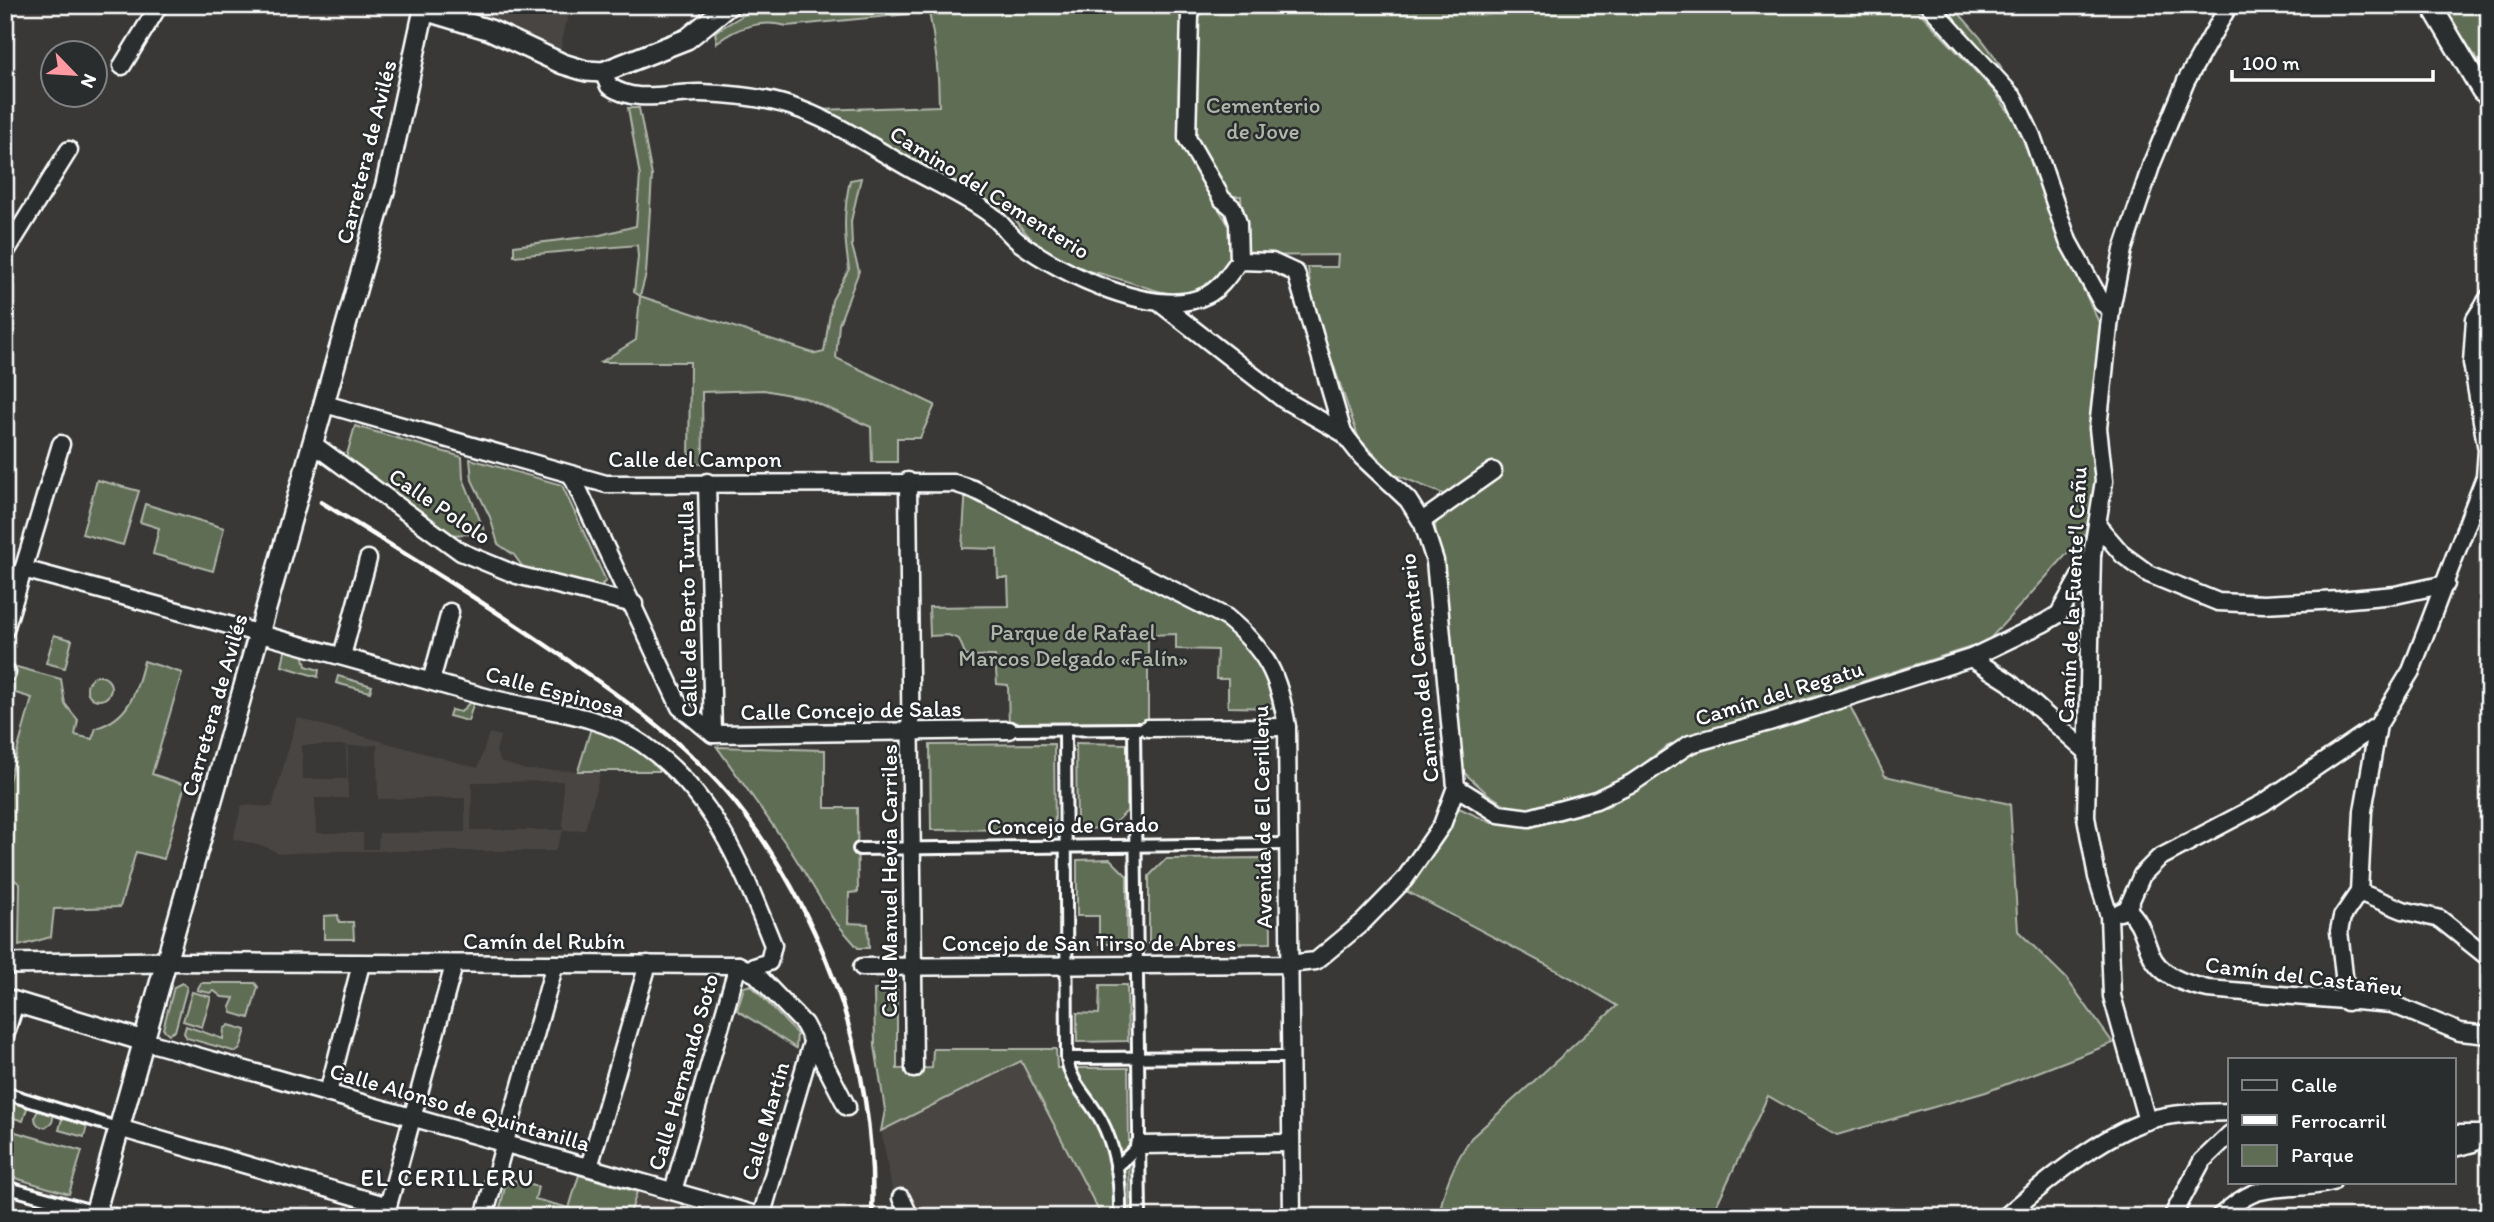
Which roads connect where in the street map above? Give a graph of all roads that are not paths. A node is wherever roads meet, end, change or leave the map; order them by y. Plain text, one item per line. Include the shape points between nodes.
1 (159, 5) edge
2 (462, 5) edge
3 (729, 5) edge
4 (1194, 5) edge
5 (1929, 5) edge
6 (2229, 5) edge
7 (2431, 5) edge
8 (424, 8) edge
9 (490, 30) junction
10 (122, 65) dead end
11 (603, 72) junction
12 (2489, 96) edge
13 (69, 150) dead end
14 (5, 253) edge
15 (1239, 261) junction
16 (2489, 296) edge
17 (1161, 304) junction
18 (2111, 309) junction
19 (325, 404) junction
20 (1343, 433) junction
21 (61, 444) dead end
22 (313, 444) junction
23 (1493, 471) dead end
24 (572, 476) junction
25 (908, 481) junction
26 (707, 482) junction
27 (606, 484) junction
28 (592, 518) junction
29 (1422, 522) junction
30 (2098, 526) junction
31 (2092, 555) junction
32 (368, 559) dead end
33 (23, 569) junction
34 (2446, 584) junction
35 (634, 604) junction
36 (450, 612) dead end
37 (5, 630) edge
38 (260, 633) junction
39 (342, 656) junction
40 (1971, 658) junction
41 (431, 681) junction
42 (712, 696) junction
43 (680, 707) junction
44 (2378, 725) junction
45 (1287, 727) junction
46 (1141, 729) junction
47 (1009, 730) joint
48 (1065, 730) junction
49 (911, 731) junction
50 (713, 734) junction
51 (2086, 751) junction
52 (1456, 787) junction
53 (1287, 844) junction
54 (1135, 845) junction
55 (1065, 847) junction
56 (912, 848) junction
57 (859, 849) dead end
58 (2359, 892) junction
59 (2127, 909) junction
60 (2109, 916) junction
61 (2489, 958) edge
62 (1316, 961) joint
63 (166, 962) junction
64 (5, 964) edge
65 (361, 964) junction
66 (555, 964) junction
67 (648, 964) junction
68 (1288, 964) junction
69 (454, 965) junction
70 (1137, 965) junction
71 (1065, 966) junction
72 (743, 967) junction
73 (913, 967) junction
74 (862, 968) dead end
75 (2347, 1002) junction
76 (10, 1006) edge
77 (2489, 1035) edge
78 (813, 1039) junction
79 (144, 1041) junction
80 (5, 1044) edge
81 (1289, 1056) junction
82 (1067, 1058) junction
83 (1138, 1058) junction
84 (914, 1069) dead end
85 (5, 1093) edge
86 (328, 1093) junction
87 (847, 1107) dead end
88 (2228, 1112) edge
89 (412, 1117) junction
90 (2147, 1121) junction
91 (113, 1126) junction
92 (2456, 1134) edge
93 (2483, 1135) edge
94 (2228, 1136) edge
95 (505, 1143) junction
96 (1290, 1143) junction
97 (1139, 1145) junction
98 (2456, 1147) edge
99 (589, 1167) junction
100 (1116, 1168) junction
101 (2323, 1184) edge
102 (5, 1186) edge
103 (673, 1191) junction
104 (901, 1198) dead end
105 (386, 1211) edge
106 (97, 1213) edge
107 (484, 1217) edge
108 (762, 1217) edge
109 (909, 1217) edge
110 (1120, 1217) edge
111 (1140, 1217) edge
112 (1292, 1217) edge
113 (2005, 1217) edge
114 (2172, 1217) edge
115 (2220, 1217) edge

1 - 10 street
2 - 9 street
3 - 11 street via 687,38
4 - 15 street via 1186,138 1222,199 1233,208
5 - 18 street via 2014,97 2068,241 2102,303
6 - 18 street, Camín de la Fuente'l Cañu via 2186,81 2152,163 2123,250
7 - 12 street
8 - 9 street
8 - 19 street, Carretera de Avilés via 386,184
9 - 11 street via 563,64
11 - 17 street, Camino del Cementerio via 608,86 635,97 700,93 757,99 790,106 848,130 990,214 1019,242 1061,268
13 - 14 street
15 - 17 street, Camino del Cementerio via 1207,295
15 - 20 street, Camino del Cementerio via 1272,262 1296,273
16 - 34 street via 2475,319 2472,363 2487,450 2485,477
17 - 20 street, Camino del Cementerio via 1283,399
18 - 30 street, Camín de la Fuente'l Cañu via 2098,428 2104,481
19 - 22 street, Carretera de Avilés
19 - 24 street, Calle del Campon
20 - 29 street, Camino del Cementerio via 1408,500
21 - 33 street
22 - 35 street, Calle Pololo via 456,548 488,565
22 - 38 street, Carretera de Avilés
23 - 29 street
24 - 27 street, Calle del Campon
24 - 28 street, Calle Concejo de Salas
25 - 26 street, Calle del Campon
25 - 45 street, Avenida de El Cerilleru via 954,483 973,489 1226,617 1270,662 1282,692
25 - 49 street, Calle Manuel Hevia Carriles
26 - 27 street, Calle del Campon
26 - 42 street, Calle de Berto Turulla
27 - 28 street via 598,494
28 - 35 street, Calle Concejo de Salas
29 - 52 street, Camino del Cementerio via 1435,561
30 - 31 street, Camín de la Fuente'l Cañu
30 - 34 street via 2123,555 2149,574 2218,602 2339,600
31 - 40 street, Camín del Regatu via 2059,614
31 - 51 street, Camín de la Fuente'l Cañu via 2092,684
32 - 39 street
33 - 37 street
33 - 38 street, Calle Espinosa
34 - 44 street via 2411,671
35 - 43 street, Calle Concejo de Salas
36 - 41 street
38 - 39 street, Calle Espinosa
38 - 63 street, Carretera de Avilés
39 - 41 street, Calle Espinosa
40 - 51 street via 2009,682
40 - 52 street, Camín del Regatu via 1690,744 1632,783 1558,813 1529,818 1499,814
41 - 72 street, Calle Espinosa via 600,722 625,733 672,769 732,844 773,945 769,962
42 - 43 street via 703,705
42 - 50 street, Calle de Berto Turulla
43 - 50 street, Calle Concejo de Salas
44 - 58 street via 2363,811
44 - 59 street via 2263,803 2159,858 2142,875
45 - 46 street, Calle Concejo de Salas
45 - 53 street, Avenida de El Cerilleru
46 - 48 street, Calle Concejo de Salas
46 - 54 street
47 - 48 street, Calle Concejo de Salas
47 - 49 street, Calle Concejo de Salas
48 - 55 street
49 - 50 street, Calle Concejo de Salas
49 - 56 street, Calle Manuel Hevia Carriles
51 - 60 street, Camín de la Fuente'l Cañu via 2086,817
52 - 62 street, Camino del Cementerio via 1442,825 1404,880
53 - 54 street, Concejo de Grado
53 - 68 street, Avenida de El Cerilleru
54 - 55 street, Concejo de Grado
54 - 70 street
55 - 56 street, Concejo de Grado
55 - 71 street
56 - 57 street, Concejo de Grado
56 - 73 street, Calle Manuel Hevia Carriles
58 - 61 street via 2440,919
58 - 75 street via 2339,931
59 - 60 street
59 - 75 street, Camín del Castañeu via 2138,919 2151,956 2161,969 2185,984
60 - 90 street, Camín de la Fuente'l Cañu via 2112,996
62 - 68 street, Concejo de San Tirso de Abres
63 - 64 street
63 - 65 street, Camín del Rubín
63 - 79 street, Carretera de Avilés
65 - 69 street, Camín del Rubín
65 - 86 street
66 - 67 street, Camín del Rubín
66 - 69 street, Camín del Rubín
66 - 95 street
67 - 72 street, Camín del Rubín
67 - 99 street
68 - 70 street, Concejo de San Tirso de Abres
68 - 81 street, Avenida de El Cerilleru
69 - 89 street
70 - 71 street, Concejo de San Tirso de Abres
70 - 83 street
71 - 73 street, Concejo de San Tirso de Abres
71 - 82 street
72 - 78 street via 804,1024
72 - 103 street, Calle Hernando Soto
73 - 74 street, Concejo de San Tirso de Abres
73 - 84 street, Calle Manuel Hevia Carriles
75 - 77 street, Camín del Castañeu via 2392,1004 2460,1032
76 - 79 street
76 - 80 street
78 - 87 street
78 - 108 street, Calle Martín
79 - 86 street, Calle Alonso de Quintanilla
79 - 91 street, Carretera de Avilés
81 - 83 street
81 - 96 street, Avenida de El Cerilleru
82 - 83 street
82 - 100 street via 1069,1074 1101,1120
83 - 97 street
85 - 91 street
86 - 89 street, Calle Alonso de Quintanilla
88 - 90 street
89 - 95 street, Calle Alonso de Quintanilla
89 - 105 street
90 - 113 street via 2084,1154
91 - 105 street
91 - 106 street, Carretera de Avilés
92 - 93 street
93 - 98 street
94 - 114 street via 2202,1161
95 - 99 street, Calle Alonso de Quintanilla
95 - 107 street
96 - 97 street
96 - 112 street, Avenida de El Cerilleru
97 - 100 street
97 - 111 street
99 - 103 street, Calle Alonso de Quintanilla
100 - 110 street
101 - 115 street via 2260,1191
102 - 106 street
103 - 108 street, Calle Alonso de Quintanilla
104 - 109 street

